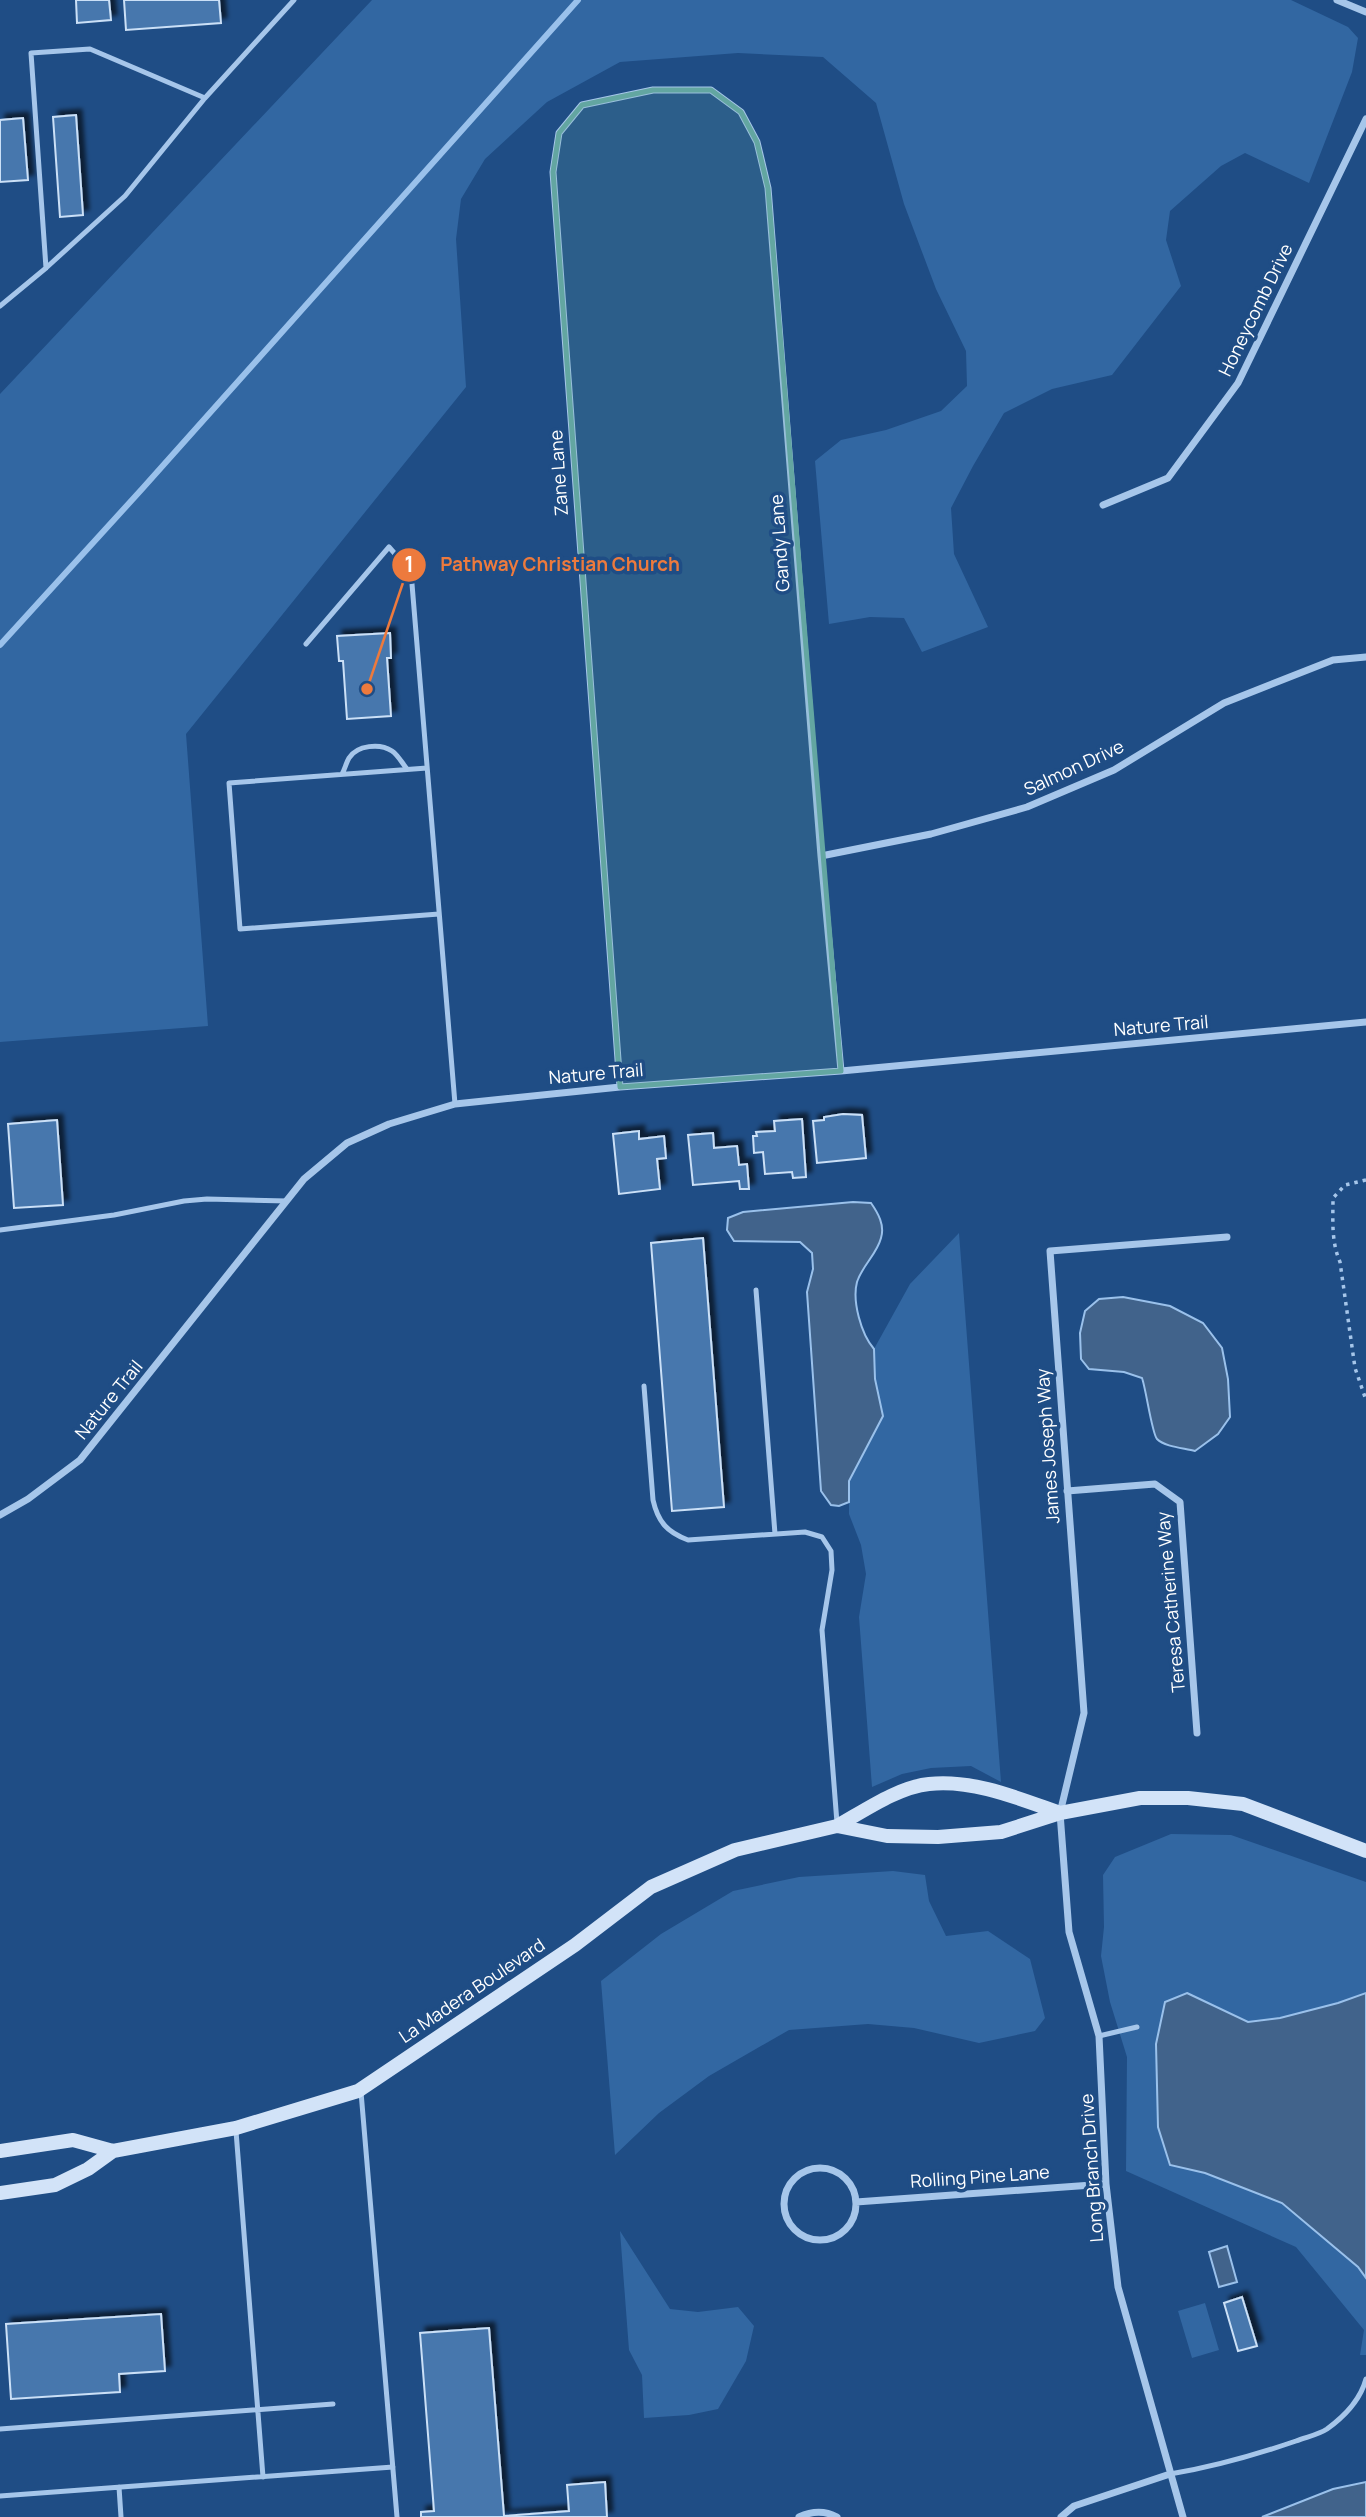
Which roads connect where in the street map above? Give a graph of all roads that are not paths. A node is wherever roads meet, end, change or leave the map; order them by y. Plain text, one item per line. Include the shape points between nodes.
1 (294, 0) edge
2 (1337, 0) edge
3 (1366, 12) edge
4 (653, 90) joint
5 (205, 97) junction
6 (1366, 119) edge
7 (46, 268) junction
8 (0, 306) edge
9 (1103, 505) dead end
10 (306, 644) dead end
11 (1366, 657) edge
12 (428, 768) junction
13 (407, 769) junction
14 (342, 774) junction
15 (821, 856) junction
16 (439, 914) junction
17 (1366, 1022) edge
18 (841, 1071) junction
19 (620, 1087) junction
20 (455, 1104) junction
21 (287, 1201) junction
22 (0, 1230) edge
23 (1227, 1237) dead end
24 (756, 1290) dead end
25 (643, 1386) dead end
26 (1067, 1491) junction
27 (0, 1515) edge
28 (775, 1534) junction
29 (1197, 1733) dead end
30 (1060, 1812) junction
31 (837, 1826) junction
32 (1366, 1851) edge
33 (1137, 2027) dead end
34 (1099, 2036) junction
35 (361, 2089) junction
36 (236, 2128) junction
37 (0, 2151) edge
38 (113, 2151) junction
39 (1106, 2185) junction
40 (0, 2193) edge
41 (856, 2202) junction
42 (1366, 2379) edge
43 (333, 2404) dead end
44 (258, 2410) junction
45 (0, 2428) edge
46 (393, 2467) junction
47 (1170, 2474) junction
48 (263, 2477) junction
49 (119, 2487) junction
50 (0, 2496) edge
51 (121, 2517) edge
52 (397, 2517) edge
53 (799, 2517) edge
54 (837, 2517) edge
55 (1061, 2517) edge
56 (1183, 2517) edge

1 - 5 lane
2 - 3 street
4 - 15 street, Gandy Lane via 711,90 741,112 757,142 768,188
4 - 19 street, Zane Lane via 582,105 559,134 552,172
5 - 7 lane via 125,196
5 - 7 lane via 90,49 31,53
6 - 9 street, Honeycomb Drive via 1238,383 1168,478
7 - 8 lane
10 - 12 lane via 389,547 411,572
11 - 15 street, Salmon Drive via 1333,660 1224,703 1114,770 1027,807 931,834
12 - 13 lane
12 - 16 lane
13 - 14 lane
13 - 14 lane via 394,752 373,747 351,755
14 - 16 lane via 229,783 240,929
15 - 18 street, Gandy Lane
16 - 20 lane
17 - 18 street, Nature Trail
18 - 19 street, Nature Trail
19 - 20 street, Nature Trail
20 - 21 street, Nature Trail via 346,1143 304,1179
21 - 22 lane via 184,1201
21 - 27 street, Nature Trail via 80,1460
23 - 26 street, James Joseph Way via 1050,1251
24 - 28 lane
25 - 28 lane via 653,1500 664,1527 688,1540
26 - 29 street, Teresa Catherine Way via 1155,1484 1180,1502
26 - 30 street, James Joseph Way via 1084,1713
28 - 31 lane via 822,1536 831,1551 822,1630
30 - 31 street, La Madera Boulevard via 1001,1832 938,1837 887,1836
30 - 31 street, La Madera Boulevard via 959,1784 928,1784 889,1796
30 - 32 street, La Madera Boulevard via 1140,1798 1243,1804
30 - 34 street, Long Branch Drive via 1069,1932
31 - 35 street, La Madera Boulevard via 735,1850 651,1888 575,1945
33 - 34 lane
34 - 39 street, Long Branch Drive
35 - 36 street, La Madera Boulevard
35 - 46 lane
36 - 38 street, La Madera Boulevard
36 - 44 lane
37 - 38 street, La Madera Boulevard via 73,2140
38 - 40 street, La Madera Boulevard via 55,2185
39 - 41 street, Rolling Pine Lane
39 - 47 street, Long Branch Drive via 1118,2287
41 - 41 street via 846,2180 836,2172 812,2169 791,2183 784,2206 792,2227 822,2240 843,2232
42 - 47 lane via 1352,2409 1324,2431 1207,2468
43 - 44 lane
44 - 45 lane
44 - 48 lane
46 - 48 lane
46 - 52 lane
47 - 55 street via 1074,2507
47 - 56 street, Long Branch Drive
48 - 49 lane
49 - 50 lane
49 - 51 lane
53 - 54 street via 812,2512

